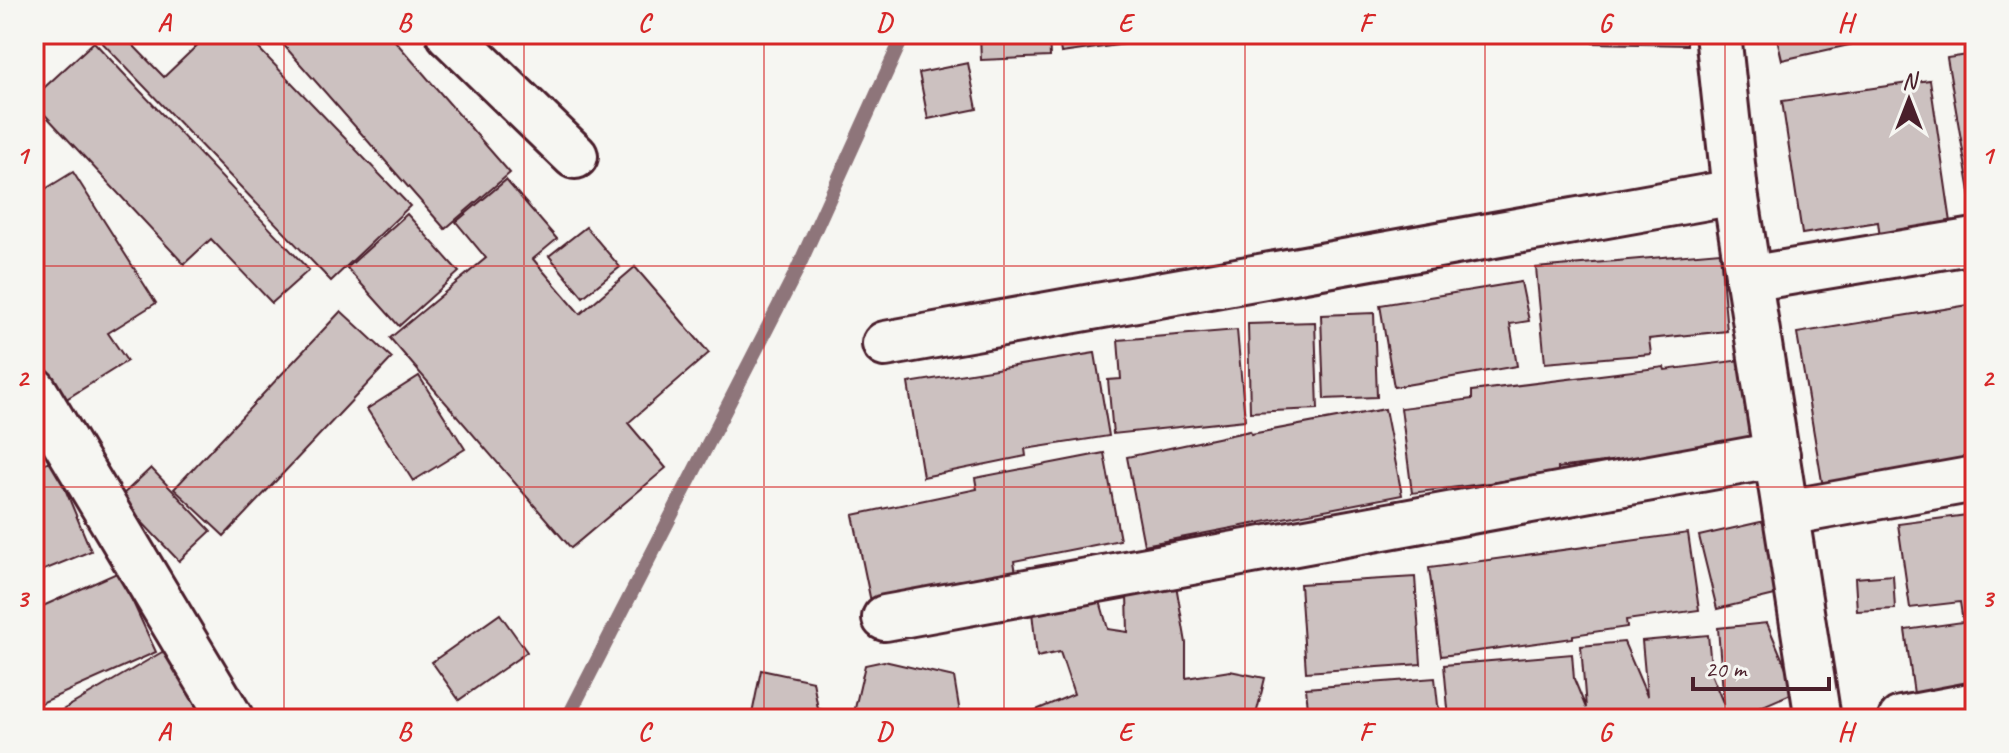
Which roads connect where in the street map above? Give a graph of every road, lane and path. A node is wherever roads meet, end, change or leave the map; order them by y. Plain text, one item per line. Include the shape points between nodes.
1 (449, 34) edge
2 (1718, 34) edge
3 (575, 156) dead end
4 (1735, 192) junction
5 (1975, 241) edge
6 (1748, 279) junction
7 (885, 344) dead end
8 (34, 390) edge
9 (1777, 455) junction
10 (1975, 479) edge
11 (1786, 513) junction
12 (885, 618) dead end
13 (1975, 705) edge
14 (1813, 717) edge
15 (231, 719) edge
16 (1901, 719) edge

1 - 3 street
2 - 4 street
4 - 6 street
4 - 7 street
5 - 6 street
6 - 9 street
8 - 15 street
9 - 11 street
9 - 12 street
10 - 11 street
11 - 14 street
13 - 16 street

